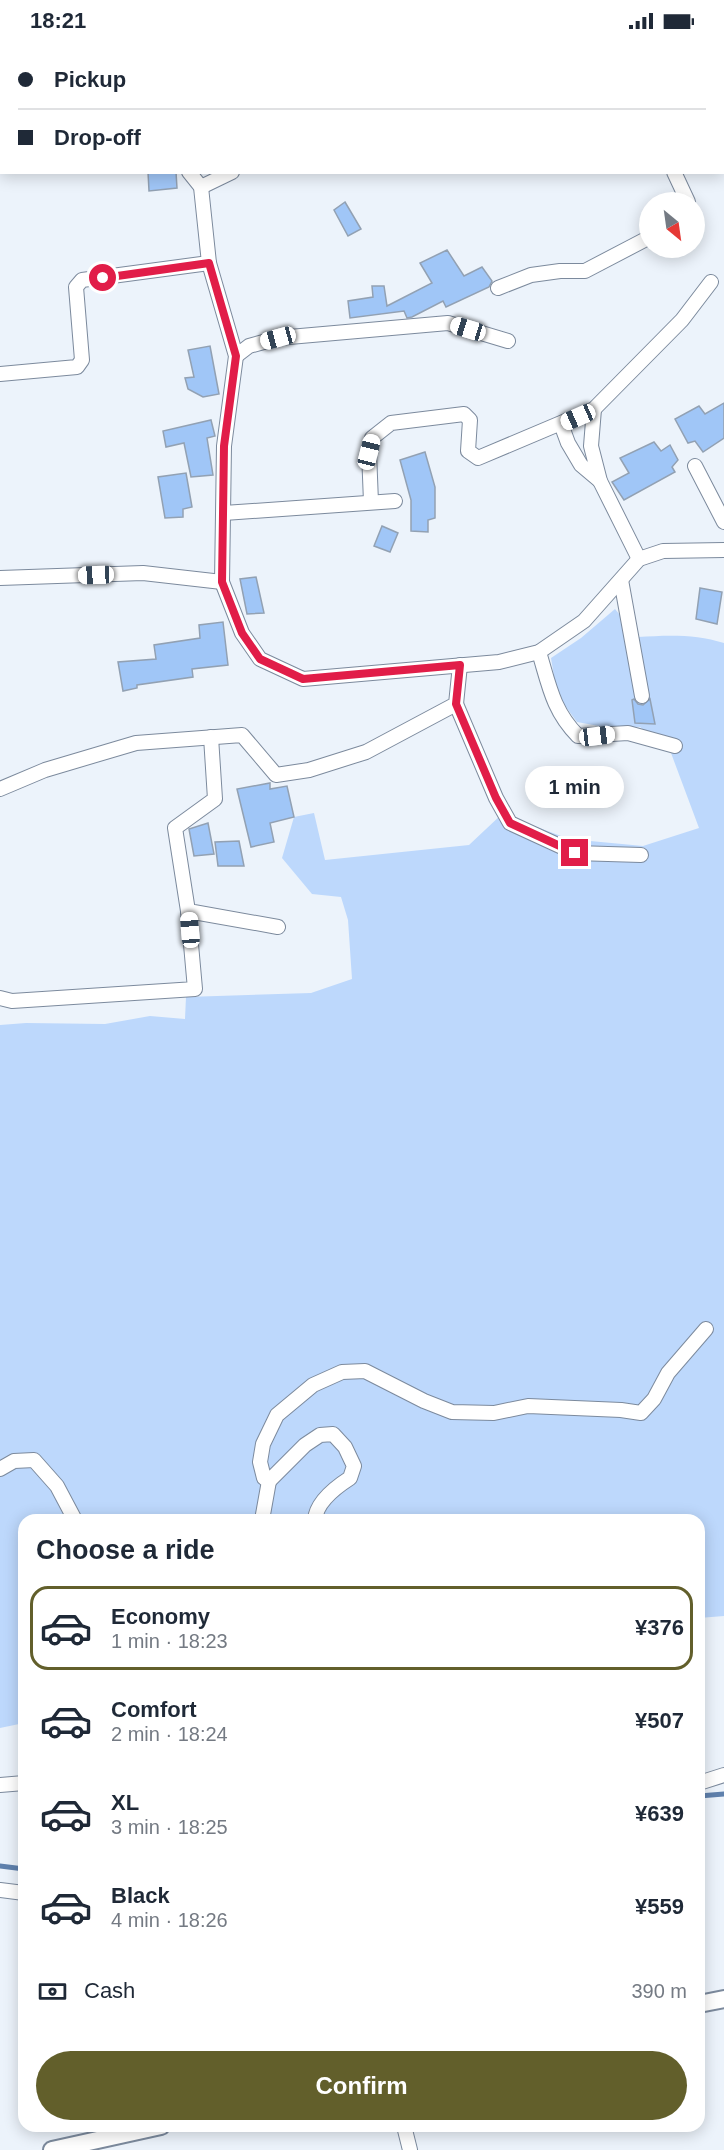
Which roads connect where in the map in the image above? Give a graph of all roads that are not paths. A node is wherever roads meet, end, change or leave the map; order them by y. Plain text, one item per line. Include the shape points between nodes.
1 (191, 174) edge
2 (228, 174) edge
3 (675, 174) edge
4 (201, 187) junction
5 (683, 192) edge
6 (639, 242) edge
7 (209, 263) junction
8 (711, 282) dead end
9 (498, 288) dead end
10 (508, 341) dead end
11 (236, 356) junction
12 (0, 374) edge
13 (594, 409) junction
14 (561, 424) junction
15 (695, 466) dead end
16 (600, 481) junction
17 (395, 501) dead end
18 (371, 502) junction
19 (224, 513) junction
20 (724, 522) edge
21 (724, 550) edge
22 (639, 559) junction
23 (0, 578) edge
24 (621, 580) junction
25 (222, 582) junction
26 (539, 652) junction
27 (460, 665) junction
28 (642, 696) dead end
29 (456, 704) junction
30 (211, 738) junction
31 (675, 746) dead end
32 (0, 789) edge
33 (641, 855) dead end
34 (188, 911) junction
35 (278, 927) dead end
36 (0, 998) edge
37 (706, 1329) dead end
38 (0, 1469) edge
39 (269, 1481) junction
40 (72, 1514) edge
41 (263, 1514) edge
42 (316, 1514) edge
43 (724, 1775) edge
44 (705, 1781) edge
45 (18, 1784) edge
46 (0, 1785) edge
47 (0, 1890) edge
48 (18, 1892) edge
49 (724, 1999) edge
50 (705, 2003) edge
51 (134, 2132) edge
52 (406, 2132) edge
53 (52, 2150) edge
54 (410, 2150) edge

1 - 4 street
2 - 4 street
3 - 5 street
4 - 7 street
6 - 9 street via 585,271 531,275
7 - 11 street
7 - 12 street via 82,280 76,287 82,360 77,367
8 - 13 street via 682,320
10 - 11 street via 448,323 278,338 249,346
11 - 19 street via 224,446
13 - 14 street
13 - 16 street via 591,446
14 - 16 street via 581,465
14 - 18 street via 478,459 468,451 470,420 464,414 391,423 372,438
15 - 20 street
16 - 22 street
17 - 18 street
18 - 19 street
19 - 25 street
21 - 22 street via 663,551
22 - 24 street
23 - 25 street via 143,573
24 - 26 street via 584,621
24 - 28 street
25 - 27 street via 242,633 260,659 303,679
26 - 27 street via 499,662
26 - 31 street via 553,700 564,722 578,736 628,733
27 - 29 street
29 - 30 street via 366,752 309,771 276,775 242,735
29 - 33 street via 510,823 575,853
30 - 32 street via 136,743 45,770
30 - 34 street via 215,799 175,828
34 - 35 street
34 - 36 street via 195,989 12,1001
37 - 39 street via 668,1373 642,1413 528,1406 494,1413 452,1412 365,1371 342,1372 313,1385 277,1415 263,1444 260,1462 264,1478
38 - 40 street via 14,1461 34,1460 57,1486
39 - 41 street
39 - 42 street via 305,1445 320,1435 333,1434 354,1466 350,1478 336,1486
43 - 44 street
45 - 46 street
47 - 48 street
49 - 50 street
51 - 53 street
52 - 54 street

